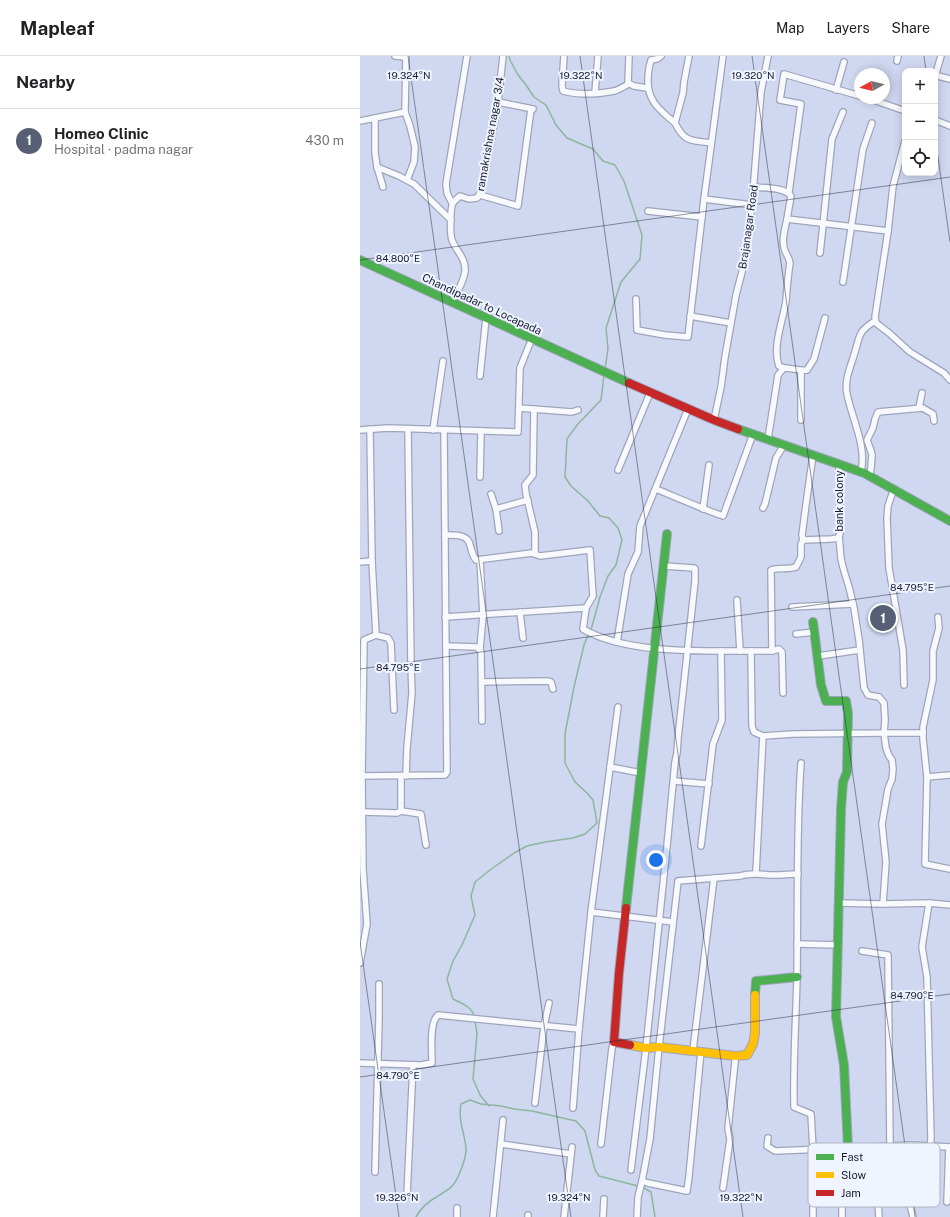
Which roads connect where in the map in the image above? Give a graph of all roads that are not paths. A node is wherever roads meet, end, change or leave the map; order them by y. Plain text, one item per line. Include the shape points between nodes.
1 (395, 56) edge
2 (467, 56) edge
3 (503, 56) edge
4 (564, 56) edge
5 (598, 56) edge
6 (629, 56) edge
7 (661, 56) edge
8 (689, 56) edge
9 (723, 56) edge
10 (768, 56) edge
11 (941, 56) edge
12 (405, 57) edge
13 (844, 62) dead end
14 (950, 79) edge
15 (629, 84) junction
16 (647, 88) junction
17 (836, 90) junction
18 (595, 93) junction
19 (854, 94) edge
20 (498, 102) junction
21 (889, 104) edge
22 (902, 110) edge
23 (405, 112) junction
24 (843, 112) dead end
25 (375, 118) junction
26 (360, 121) edge
27 (938, 121) edge
28 (675, 123) junction
29 (872, 123) dead end
30 (950, 126) edge
31 (711, 143) junction
32 (902, 152) edge
33 (377, 167) junction
34 (407, 180) junction
35 (383, 187) dead end
36 (753, 187) junction
37 (789, 192) junction
38 (480, 195) junction
39 (704, 198) junction
40 (452, 203) junction
41 (752, 205) junction
42 (648, 210) dead end
43 (702, 217) junction
44 (787, 219) junction
45 (450, 220) junction
46 (823, 224) junction
47 (852, 227) junction
48 (888, 231) junction
49 (820, 254) dead end
50 (360, 260) edge
51 (843, 282) dead end
52 (636, 299) dead end
53 (452, 302) junction
54 (690, 316) junction
55 (486, 318) junction
56 (825, 318) dead end
57 (876, 320) junction
58 (731, 323) junction
59 (532, 339) junction
60 (443, 361) dead end
61 (784, 368) junction
62 (801, 371) junction
63 (480, 376) dead end
64 (950, 380) edge
65 (650, 392) junction
66 (922, 393) dead end
67 (519, 408) junction
68 (919, 408) junction
69 (534, 409) junction
70 (688, 409) junction
71 (578, 410) dead end
72 (714, 420) junction
73 (801, 420) dead end
74 (934, 421) dead end
75 (370, 429) junction
76 (408, 429) junction
77 (360, 430) edge
78 (433, 430) junction
79 (444, 430) junction
80 (481, 431) junction
81 (753, 434) junction
82 (768, 439) junction
83 (784, 445) junction
84 (813, 455) junction
85 (839, 464) junction
86 (709, 465) dead end
87 (618, 470) dead end
88 (861, 472) junction
89 (869, 476) junction
90 (480, 477) dead end
91 (656, 489) junction
92 (895, 489) junction
93 (491, 494) dead end
94 (528, 500) junction
95 (763, 508) dead end
96 (496, 509) junction
97 (703, 509) junction
98 (950, 520) edge
99 (499, 531) dead end
100 (667, 534) dead end
101 (445, 535) junction
102 (839, 537) junction
103 (803, 540) junction
104 (535, 554) junction
105 (480, 560) junction
106 (372, 561) junction
107 (360, 562) edge
108 (664, 566) junction
109 (737, 600) dead end
110 (853, 604) junction
111 (792, 607) dead end
112 (586, 608) junction
113 (520, 612) junction
114 (482, 615) junction
115 (445, 617) junction
116 (938, 617) dead end
117 (813, 622) dead end
118 (815, 632) junction
119 (796, 634) dead end
120 (376, 635) junction
121 (523, 638) dead end
122 (618, 642) junction
123 (446, 646) junction
124 (480, 649) junction
125 (655, 649) junction
126 (688, 650) junction
127 (860, 650) junction
128 (721, 651) junction
129 (740, 651) junction
130 (751, 651) junction
131 (772, 651) junction
132 (818, 656) junction
133 (482, 682) junction
134 (904, 685) dead end
135 (553, 689) dead end
136 (783, 694) dead end
137 (618, 707) dead end
138 (394, 710) dead end
139 (482, 722) dead end
140 (847, 733) junction
141 (884, 733) junction
142 (923, 733) junction
143 (763, 736) junction
144 (801, 763) dead end
145 (610, 767) junction
146 (641, 773) junction
147 (950, 775) edge
148 (361, 776) edge
149 (403, 776) junction
150 (926, 777) junction
151 (674, 781) junction
152 (709, 784) junction
153 (401, 811) junction
154 (363, 812) junction
155 (426, 845) dead end
156 (702, 846) dead end
157 (950, 869) edge
158 (756, 873) junction
159 (798, 874) junction
160 (714, 878) junction
161 (840, 903) junction
162 (929, 903) junction
163 (883, 904) junction
164 (950, 905) edge
165 (591, 912) junction
166 (626, 917) junction
167 (659, 921) junction
168 (673, 922) junction
169 (797, 944) junction
170 (839, 945) junction
171 (862, 951) dead end
172 (360, 963) edge
173 (797, 977) junction
174 (378, 984) dead end
175 (549, 1003) dead end
176 (544, 1026) junction
177 (579, 1029) junction
178 (614, 1042) junction
179 (659, 1047) junction
180 (646, 1048) junction
181 (697, 1051) junction
182 (735, 1056) junction
183 (360, 1063) edge
184 (377, 1064) junction
185 (413, 1065) junction
186 (535, 1103) dead end
187 (573, 1108) dead end
188 (504, 1120) dead end
189 (768, 1138) dead end
190 (813, 1143) edge
191 (848, 1143) edge
192 (890, 1143) edge
193 (930, 1143) edge
194 (501, 1144) junction
195 (601, 1144) dead end
196 (572, 1147) dead end
197 (950, 1147) edge
198 (808, 1149) edge
199 (571, 1154) junction
200 (631, 1170) dead end
201 (375, 1172) dead end
202 (642, 1180) junction
203 (723, 1188) dead end
204 (407, 1195) dead end
205 (604, 1199) dead end
206 (947, 1202) dead end
207 (878, 1207) edge
208 (911, 1207) edge
209 (458, 1208) dead end
210 (456, 1217) edge
211 (493, 1217) edge
212 (564, 1217) edge
213 (603, 1217) edge
214 (637, 1217) edge
215 (879, 1217) edge
216 (913, 1217) edge

1 - 12 street
2 - 40 street via 446,184
3 - 20 street, ramakrishna nagar 3/4
4 - 18 street via 563,91
5 - 18 street
6 - 15 street
7 - 16 street via 652,60 649,66
8 - 28 street
9 - 31 street
10 - 36 street, Brajanagar Road via 761,92
11 - 14 street via 936,73
12 - 23 street
13 - 17 street
15 - 16 street
15 - 18 street via 615,91
16 - 28 street via 659,109
17 - 19 street
17 - 37 street via 784,74 780,100 801,104
20 - 38 street, ramakrishna nagar 3/4
20 - 38 street via 532,109 518,206
21 - 22 street
23 - 25 street
23 - 34 street via 415,147 414,162
24 - 46 street via 832,139
25 - 26 street
25 - 33 street
27 - 30 street
28 - 31 street via 688,139
29 - 47 street via 863,149
31 - 39 street
32 - 48 street via 893,186
33 - 34 street
33 - 35 street
34 - 45 street
36 - 37 street
36 - 41 street, Brajanagar Road
37 - 44 street via 791,196
38 - 40 street, ramakrishna nagar 3/4 via 469,199 460,196
39 - 41 street
39 - 43 street
40 - 45 street
41 - 58 street, Brajanagar Road via 744,264
42 - 43 street
43 - 54 street
44 - 46 street
44 - 61 street via 783,241 790,263 777,357 779,366
45 - 53 street via 452,238 465,270 464,280
46 - 47 street
46 - 49 street
47 - 48 street
47 - 51 street
48 - 57 street
50 - 53 street, Chandipadar to Locapada
52 - 54 street via 637,330 665,336 688,337
53 - 55 street, Chandipadar to Locapada
54 - 58 street
55 - 59 street, Chandipadar to Locapada
55 - 63 street
56 - 62 street via 812,363 807,370
57 - 64 street via 876,323 904,348 944,373
57 - 88 street via 864,328 860,335 847,378 847,393 863,462
58 - 72 street, Brajanagar Road
59 - 65 street, Chandipadar to Locapada
59 - 67 street via 520,368
60 - 78 street
61 - 62 street
61 - 82 street via 778,375
62 - 73 street
65 - 70 street, Chandipadar to Locapada
65 - 87 street
66 - 68 street
67 - 69 street
67 - 80 street via 518,432
68 - 74 street via 933,414
68 - 89 street via 883,411 877,414 867,440 872,454
69 - 71 street via 572,412
69 - 94 street via 533,474 525,486
70 - 72 street, Chandipadar to Locapada
70 - 91 street
72 - 81 street, Chandipadar to Locapada
75 - 76 street
75 - 77 street
75 - 106 street
76 - 78 street
76 - 149 street via 412,693
78 - 79 street
79 - 80 street
79 - 101 street
80 - 90 street
81 - 82 street, Chandipadar to Locapada
81 - 97 street via 723,516
82 - 83 street, Chandipadar to Locapada
83 - 84 street, Chandipadar to Locapada
83 - 95 street via 776,458
84 - 85 street, Chandipadar to Locapada
84 - 103 street
85 - 88 street, Chandipadar to Locapada
85 - 102 street, bank colony
86 - 97 street
88 - 89 street, Chandipadar to Locapada
89 - 92 street, Chandipadar to Locapada
91 - 97 street
91 - 122 street via 640,526 638,552 628,574
92 - 98 street, Chandipadar to Locapada
92 - 134 street via 888,506 889,568 903,650
93 - 96 street
94 - 96 street
94 - 104 street via 535,532
96 - 99 street
100 - 108 street
101 - 105 street via 460,535 468,539 473,556
101 - 115 street
102 - 103 street
102 - 110 street, bank colony via 841,559
103 - 131 street via 801,557 796,567 771,570
104 - 105 street
104 - 112 street via 540,556 590,550 593,596
105 - 114 street
106 - 107 street
106 - 120 street
108 - 125 street
108 - 126 street via 695,569
109 - 129 street
110 - 111 street
110 - 127 street, bank colony
112 - 113 street
112 - 122 street via 583,628 593,635
113 - 114 street
113 - 121 street
114 - 115 street
114 - 124 street
115 - 123 street
116 - 142 street via 939,628 933,651 933,680 922,727
117 - 118 street
118 - 119 street
118 - 132 street
120 - 138 street via 388,638 391,643
120 - 148 street via 364,640
122 - 125 street
123 - 124 street via 477,646
123 - 149 street via 447,772 445,775
124 - 133 street
125 - 126 street
125 - 146 street
126 - 128 street
126 - 151 street
127 - 132 street
127 - 141 street, bank colony via 864,688 868,695 879,697 884,703
128 - 129 street
128 - 152 street via 722,720 713,744
129 - 130 street
130 - 131 street
130 - 143 street via 752,726 754,732
131 - 136 street via 779,649 782,652
132 - 140 street via 821,685 826,701 846,701
133 - 135 street via 548,681 551,682
133 - 139 street
137 - 145 street
140 - 141 street
140 - 143 street
140 - 161 street via 847,772 843,782 841,809
141 - 142 street
141 - 163 street, bank colony via 893,769 882,824 886,862
142 - 150 street
143 - 158 street
144 - 159 street
145 - 146 street
145 - 165 street
146 - 166 street
147 - 150 street
148 - 149 street
148 - 154 street
149 - 153 street
150 - 157 street via 925,864
151 - 152 street
151 - 167 street
152 - 156 street
153 - 154 street
153 - 155 street via 421,814
154 - 172 street via 367,924
158 - 159 street
158 - 160 street
159 - 169 street
160 - 168 street via 678,881
160 - 181 street
161 - 163 street
161 - 170 street
162 - 163 street
162 - 164 street
162 - 193 street via 922,948 927,977
165 - 166 street
165 - 177 street
166 - 167 street
166 - 178 street
167 - 168 street
167 - 180 street
168 - 179 street
169 - 170 street
169 - 173 street
170 - 191 street via 836,1017 844,1065
171 - 192 street via 888,955
173 - 182 street via 756,981 754,1042 748,1054
173 - 190 street via 794,1106 811,1114
174 - 184 street
175 - 176 street
176 - 177 street
176 - 185 street via 438,1015 434,1018 432,1027 432,1063
176 - 186 street
177 - 187 street
178 - 180 street
178 - 195 street
179 - 180 street
179 - 181 street
179 - 202 street via 650,1139
180 - 200 street
181 - 182 street
181 - 202 street via 686,1191
182 - 203 street via 728,1129 730,1139
183 - 184 street
184 - 185 street
184 - 201 street
185 - 204 street
188 - 194 street
189 - 198 street via 767,1146 775,1151
194 - 199 street
194 - 211 street
196 - 199 street
197 - 206 street
199 - 212 street
202 - 214 street
205 - 213 street
207 - 215 street
208 - 216 street
209 - 210 street

